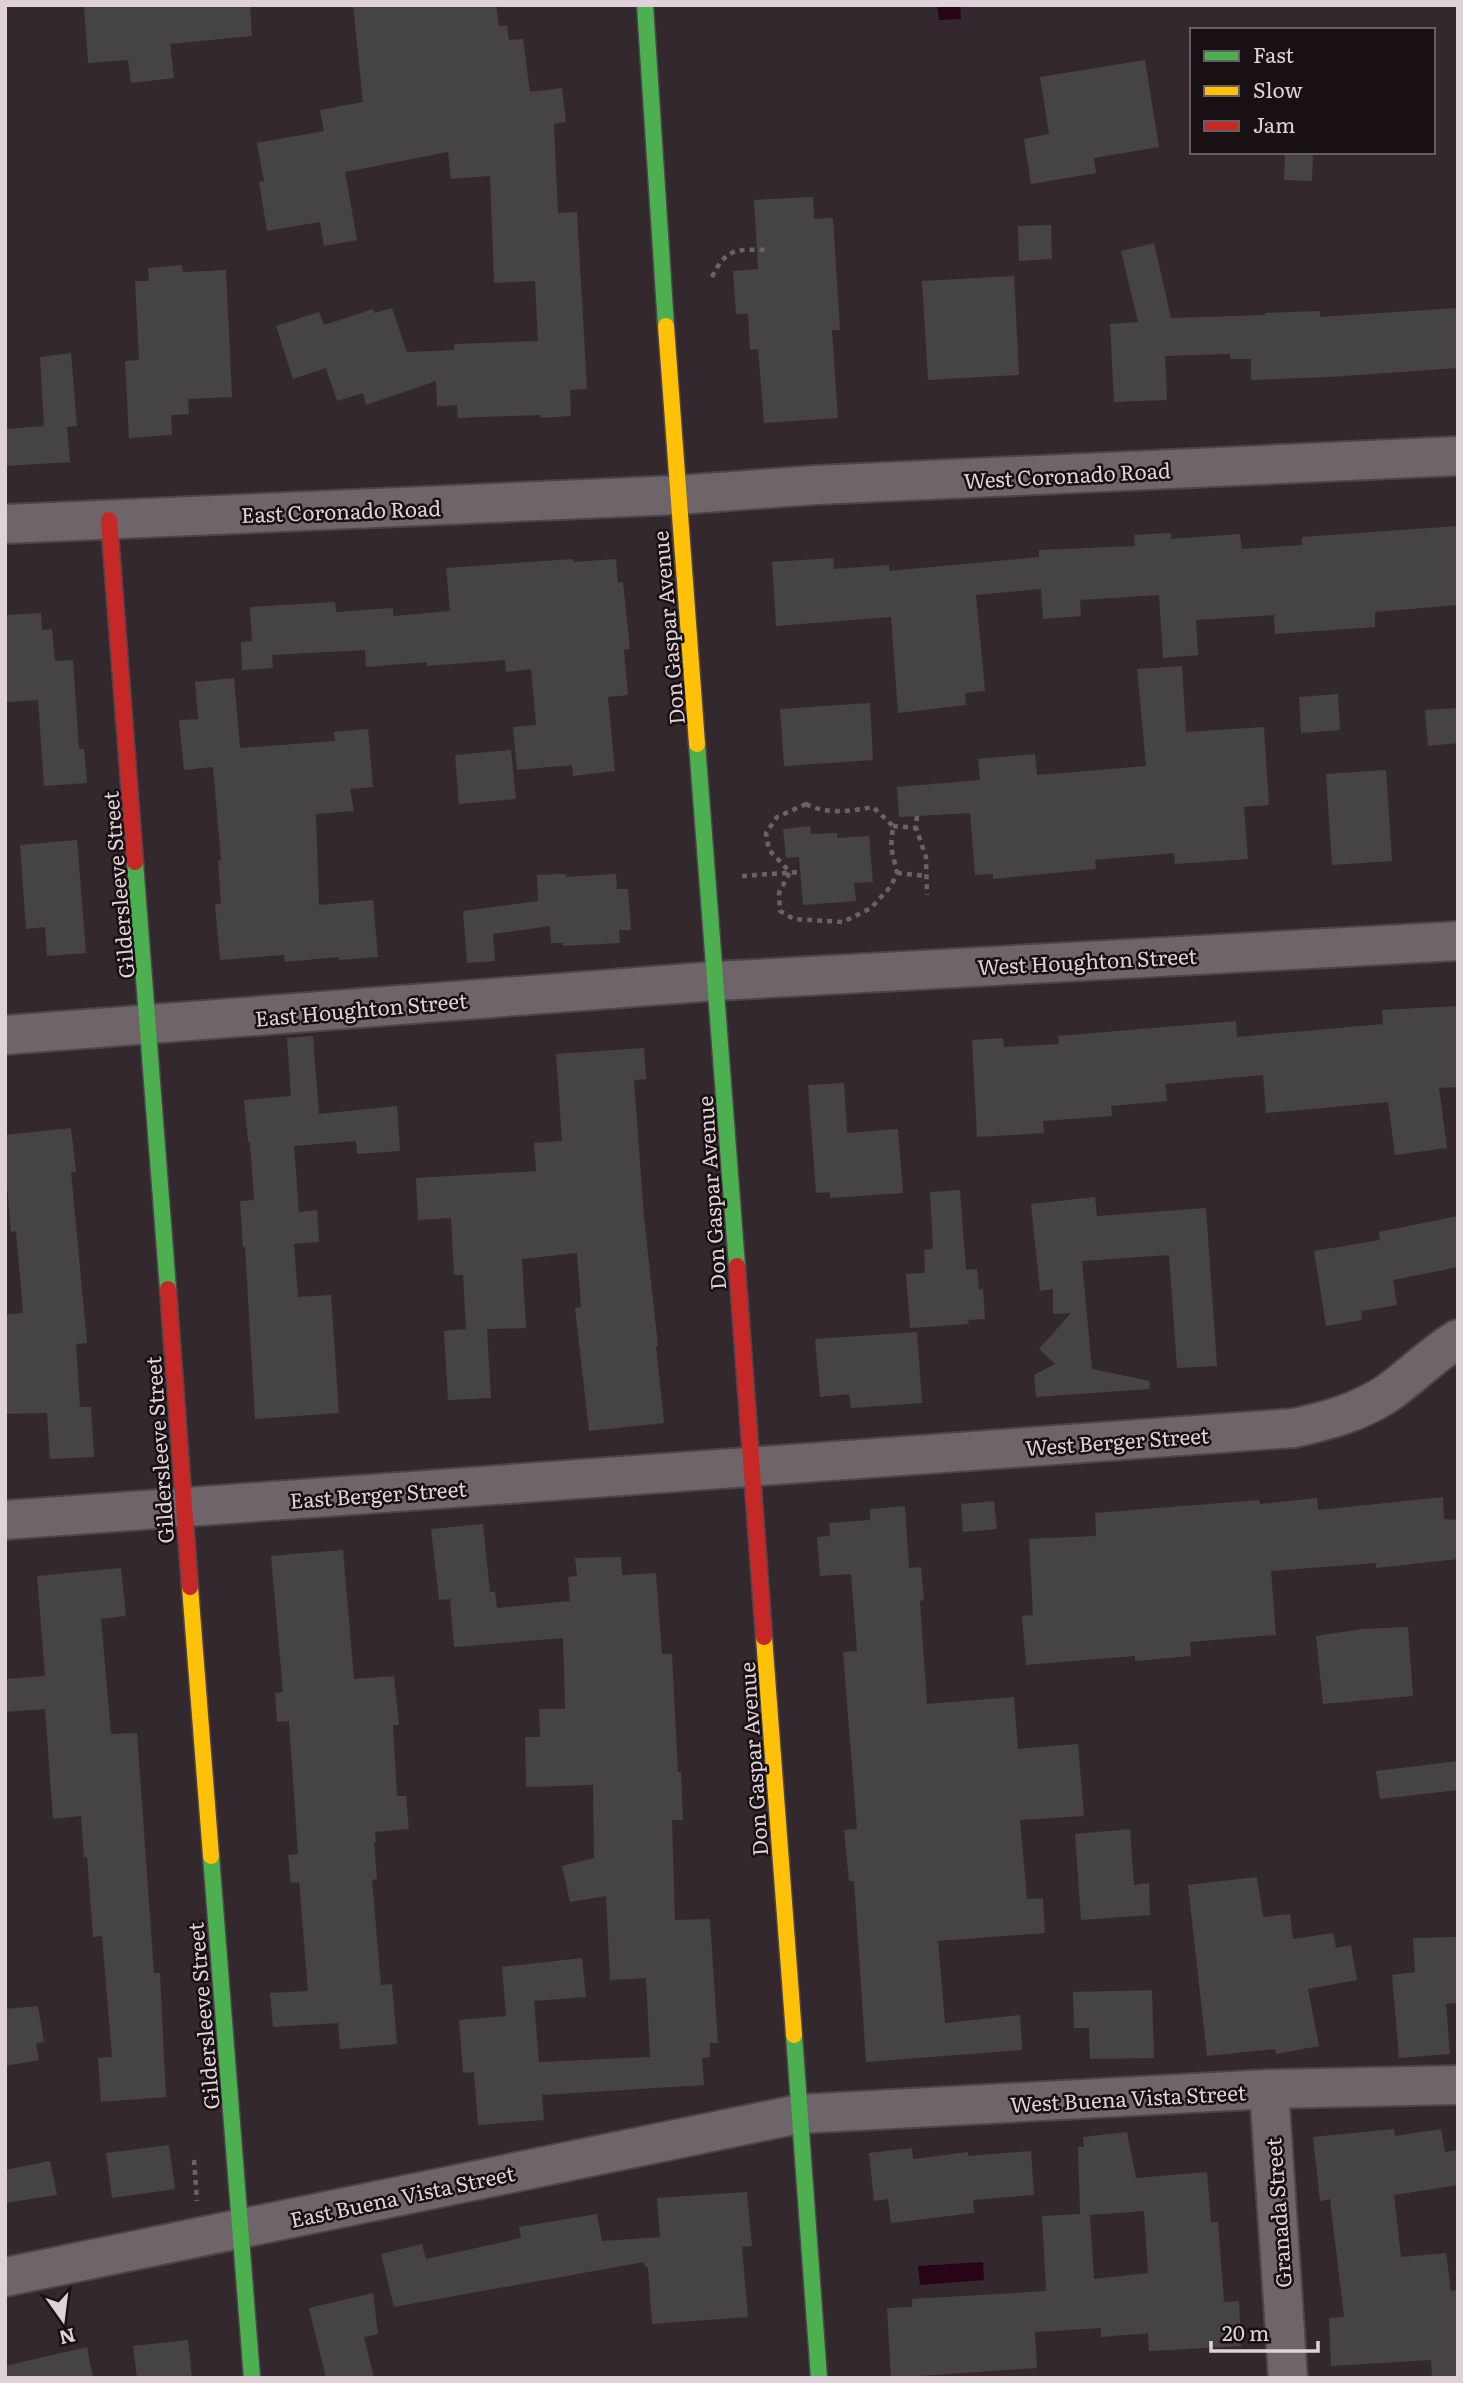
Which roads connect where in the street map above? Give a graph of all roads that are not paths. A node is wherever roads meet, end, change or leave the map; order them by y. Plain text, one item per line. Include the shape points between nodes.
1 (645, 5) edge
2 (1458, 456) edge
3 (677, 495) junction
4 (110, 520) junction
5 (5, 524) edge
6 (1458, 940) edge
7 (716, 981) junction
8 (149, 1025) junction
9 (5, 1035) edge
10 (1458, 1339) edge
11 (751, 1467) junction
12 (183, 1506) junction
13 (5, 1520) edge
14 (1458, 2085) edge
15 (1269, 2090) junction
16 (799, 2114) junction
17 (240, 2228) junction
18 (5, 2277) edge
19 (253, 2378) edge
20 (819, 2378) edge
21 (1288, 2378) edge

1 - 3 street, Don Gaspar Avenue
2 - 3 street, West Coronado Road
3 - 4 street, East Coronado Road
3 - 7 street, Don Gaspar Avenue
4 - 5 street, East Coronado Road
4 - 8 street, Gildersleeve Street
6 - 7 street, West Houghton Street
7 - 8 street, East Houghton Street
7 - 11 street, Don Gaspar Avenue
8 - 9 street, East Houghton Street
8 - 12 street, Gildersleeve Street
10 - 11 street, West Berger Street via 1385,1395 1354,1412 1294,1428
11 - 12 street, East Berger Street
11 - 16 street, Don Gaspar Avenue
12 - 13 street, East Berger Street
12 - 17 street, Gildersleeve Street
14 - 15 street, West Buena Vista Street
15 - 16 street, West Buena Vista Street
15 - 21 street, Granada Street
16 - 17 street, East Buena Vista Street
16 - 20 street, Don Gaspar Avenue
17 - 18 street, East Buena Vista Street
17 - 19 street, Gildersleeve Street

